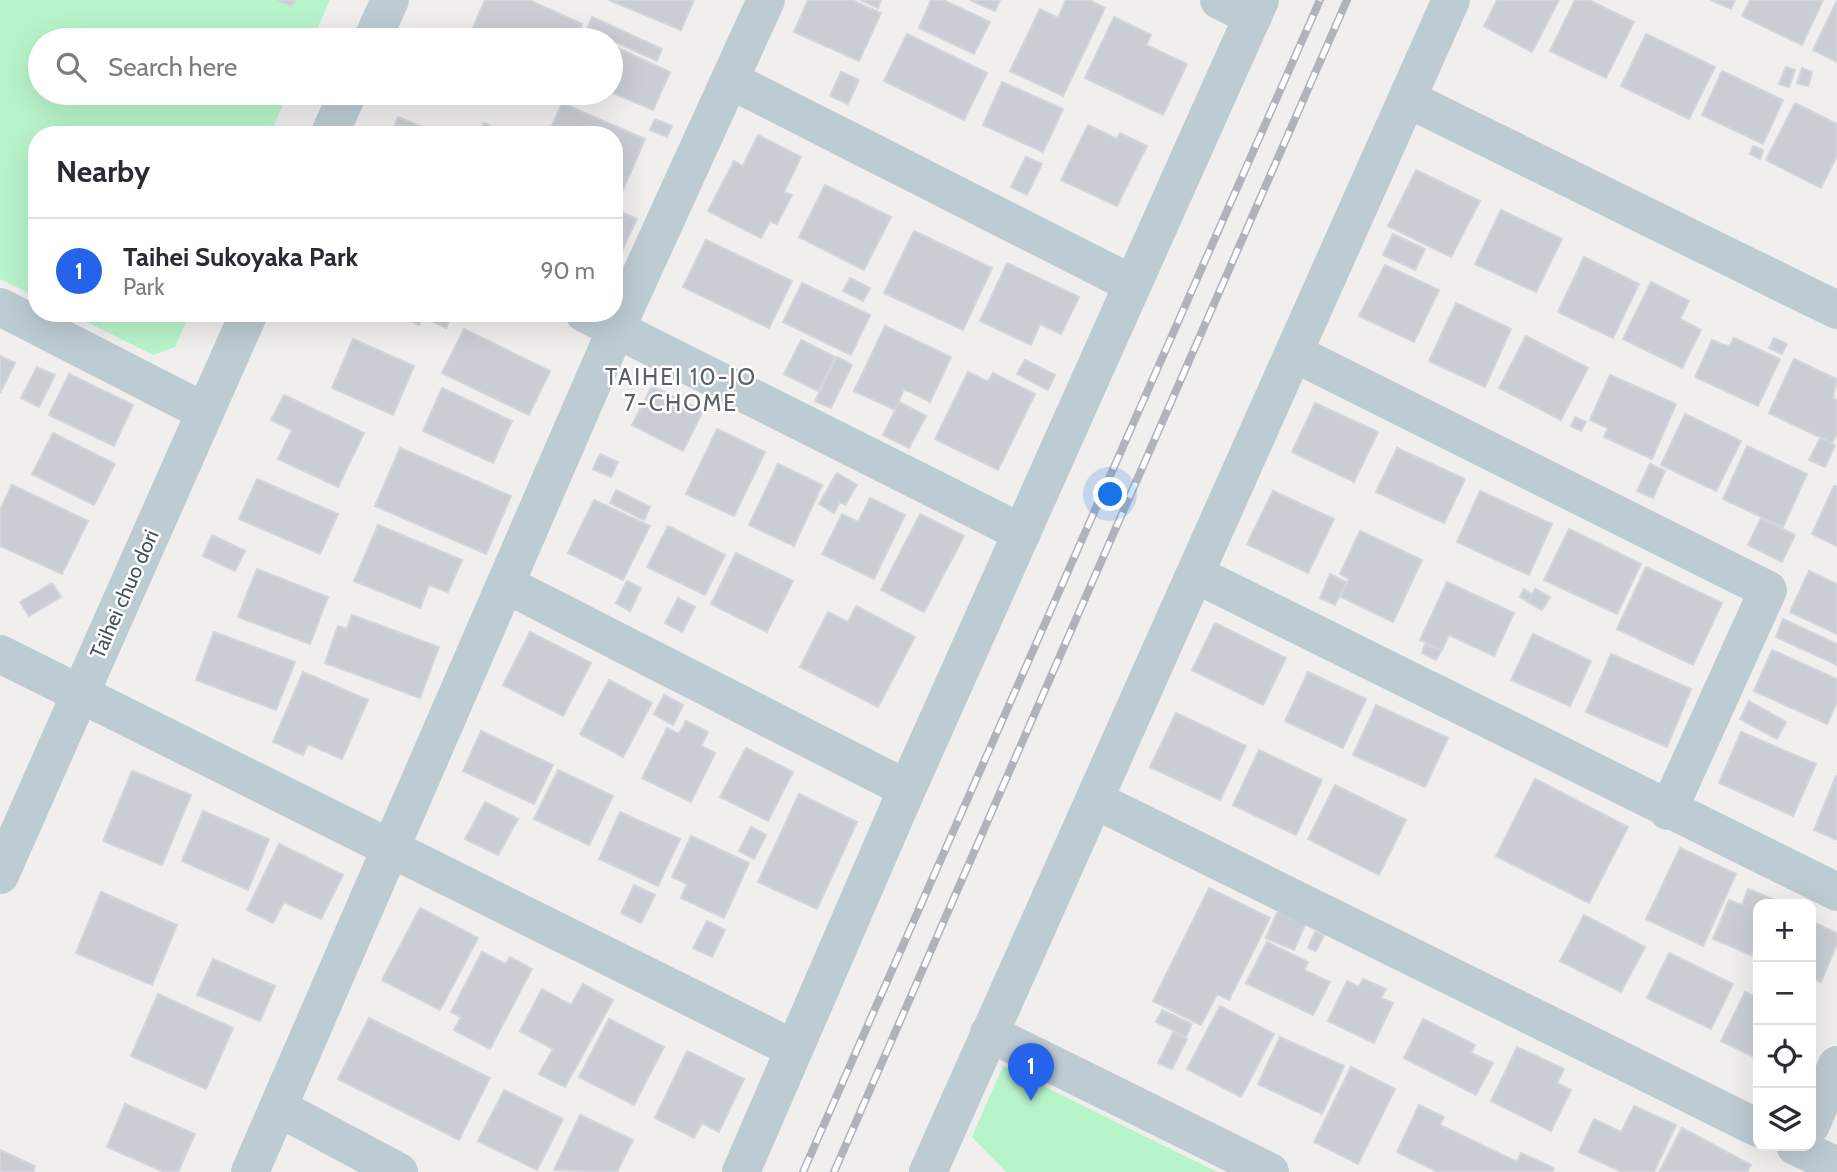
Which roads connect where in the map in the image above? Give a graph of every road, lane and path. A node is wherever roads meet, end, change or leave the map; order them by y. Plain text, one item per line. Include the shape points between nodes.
1 (390, 0) edge
2 (766, 0) edge
3 (1219, 0) edge
4 (1451, 0) edge
5 (1256, 8) edge
6 (377, 28) edge
7 (730, 80) junction
8 (1408, 99) junction
9 (343, 105) edge
10 (333, 126) edge
11 (623, 278) edge
12 (1132, 284) junction
13 (0, 307) edge
14 (1837, 310) edge
15 (28, 321) edge
16 (29, 322) edge
17 (245, 322) edge
18 (600, 322) edge
19 (602, 322) edge
20 (1294, 353) junction
21 (205, 412) junction
22 (1022, 533) junction
23 (1195, 574) junction
24 (505, 584) junction
25 (0, 654) edge
26 (79, 694) junction
27 (907, 789) junction
28 (1096, 800) junction
29 (1668, 811) junction
30 (391, 848) junction
31 (0, 876) edge
32 (1837, 892) edge
33 (989, 1033) junction
34 (794, 1049) junction
35 (1837, 1066) edge
36 (279, 1108) junction
37 (1816, 1111) edge
38 (1753, 1126) edge
39 (1807, 1151) edge
40 (1837, 1166) edge
41 (250, 1172) edge
42 (399, 1172) edge
43 (741, 1172) edge
44 (928, 1172) edge
45 (1270, 1172) edge

1 - 6 street
2 - 7 street
3 - 5 street
4 - 8 street
5 - 12 street
7 - 11 street
7 - 12 street
8 - 14 street
8 - 20 street
9 - 10 street
12 - 22 street
13 - 15 street
16 - 21 street
17 - 21 street, Taihei chuo dori
18 - 24 street
19 - 22 street
20 - 23 street
20 - 29 street via 1768,590
21 - 26 street, Taihei chuo dori
22 - 27 street
23 - 28 street
23 - 29 street
24 - 27 street
24 - 30 street
25 - 26 street
26 - 30 street
26 - 31 street, Taihei chuo dori
27 - 34 street
28 - 33 street
28 - 38 street
29 - 32 street
30 - 34 street
30 - 36 street
33 - 44 street
33 - 45 street
34 - 43 street
35 - 37 street
36 - 41 street
36 - 42 street
39 - 40 street

